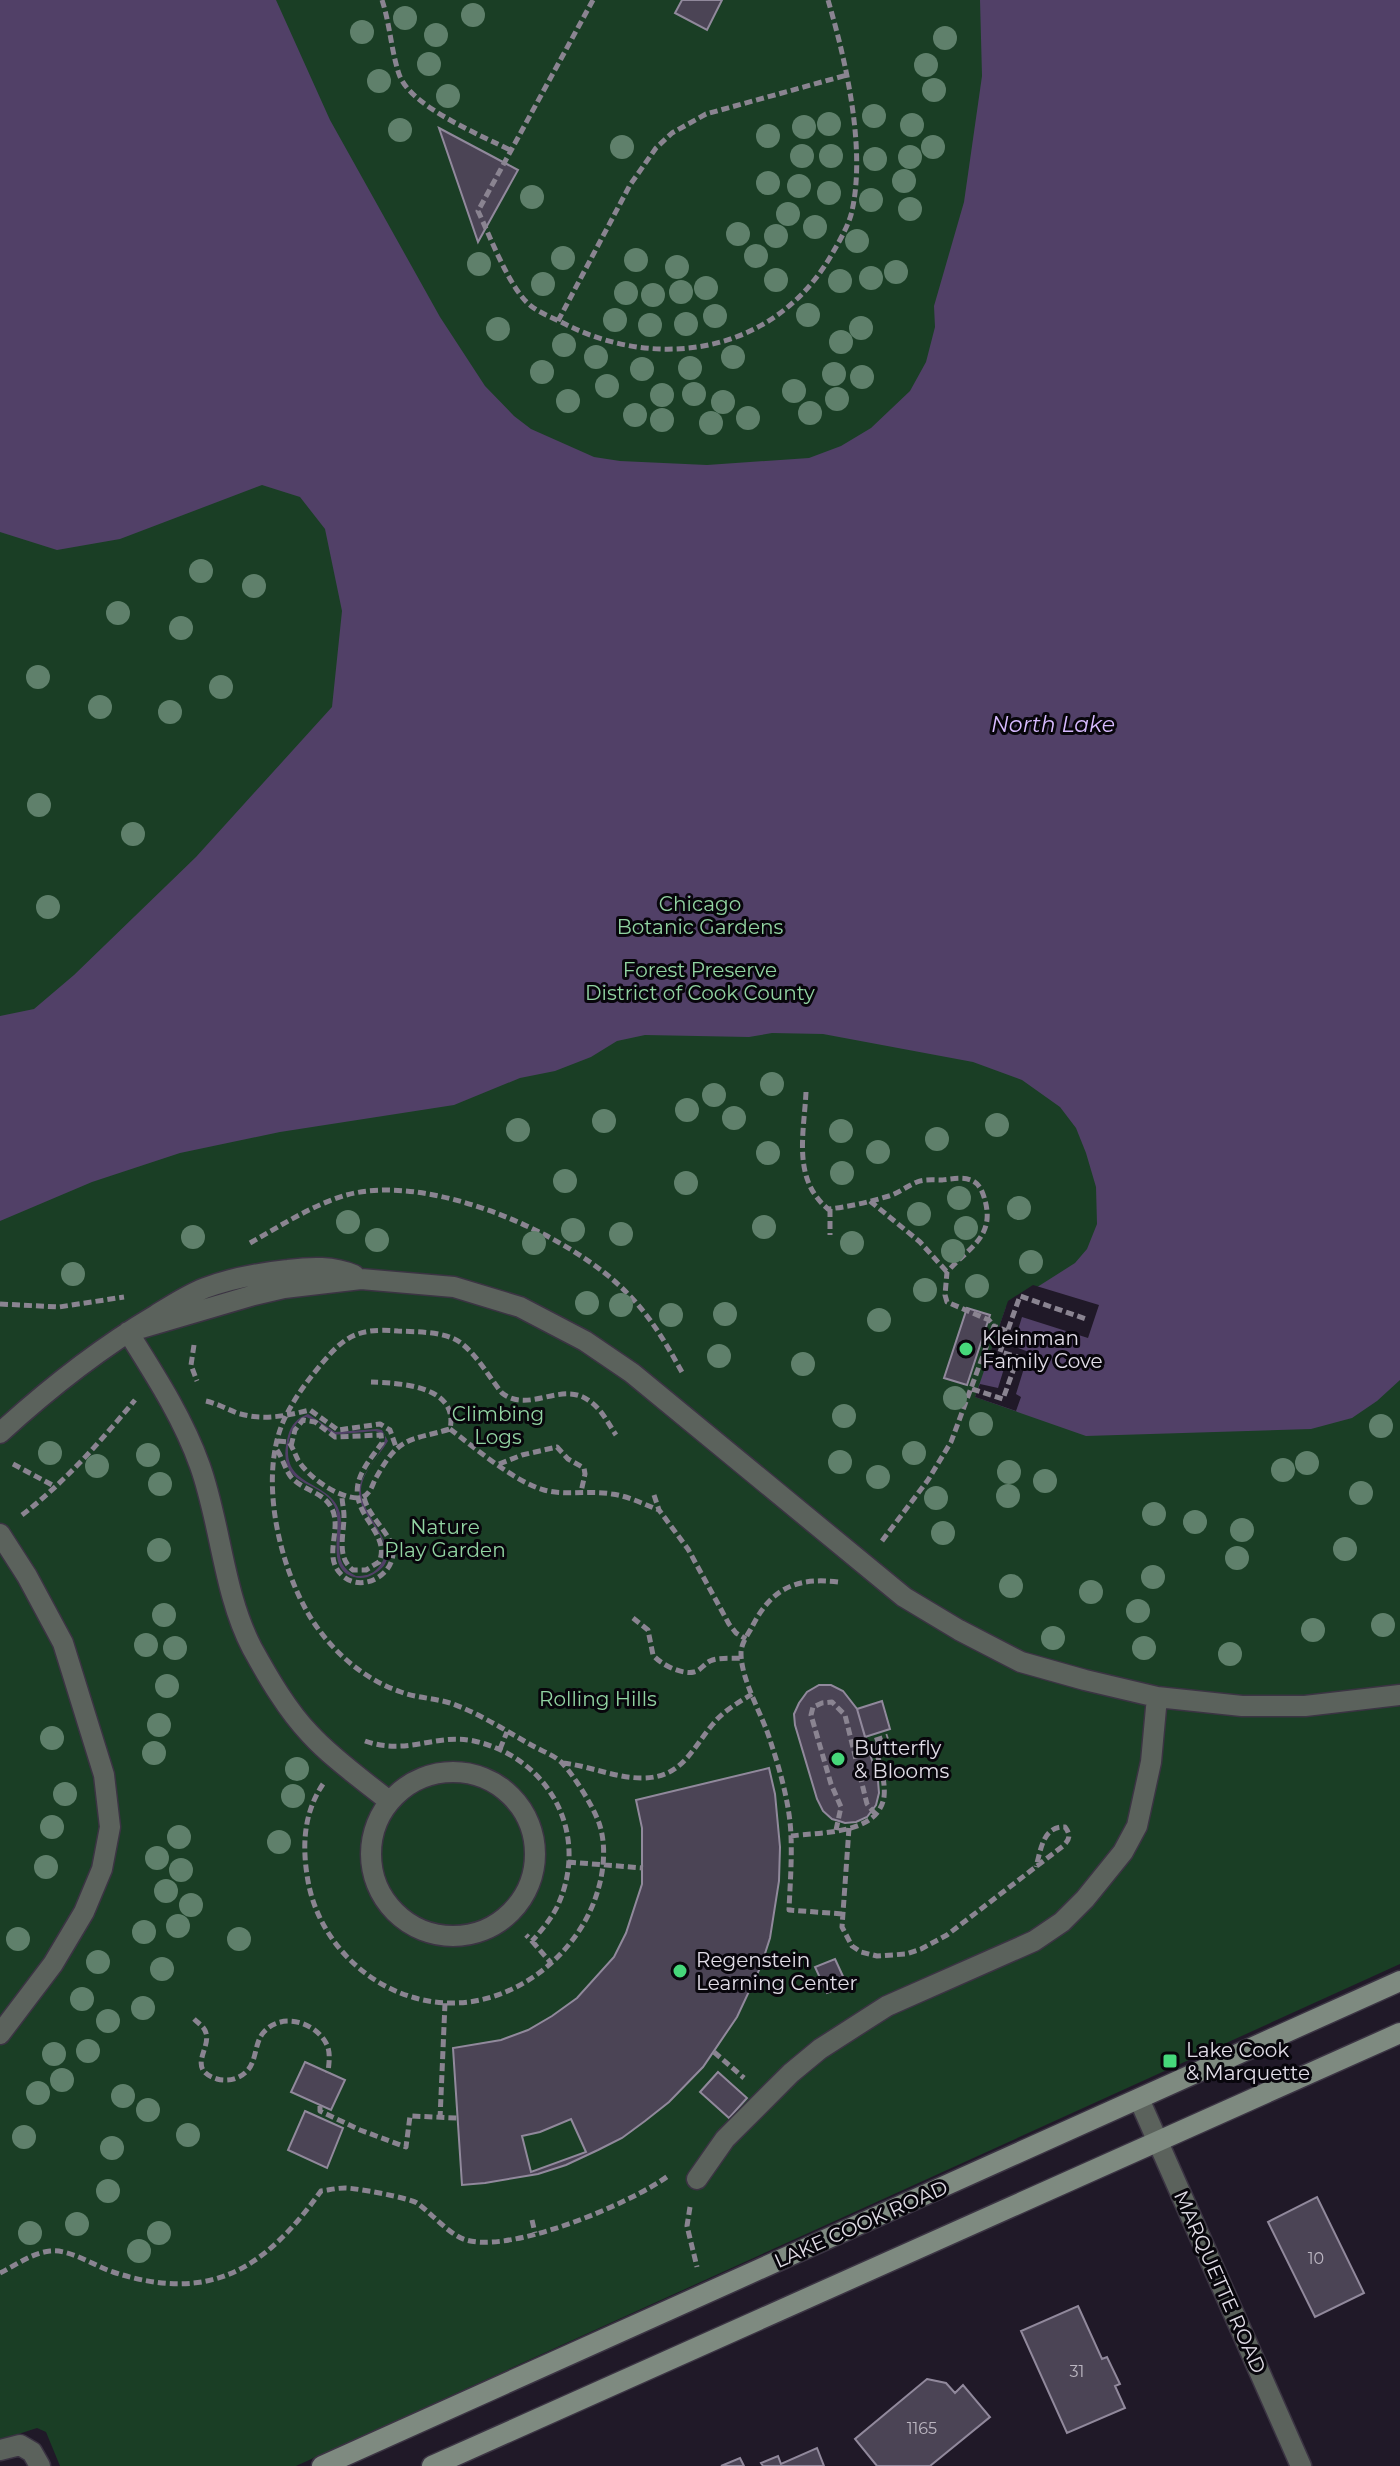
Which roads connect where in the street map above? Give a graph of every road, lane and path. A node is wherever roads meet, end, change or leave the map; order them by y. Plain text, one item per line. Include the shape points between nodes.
1 (382, 0) edge
2 (593, 0) edge
3 (828, 0) edge
4 (847, 75) junction
5 (512, 151) junction
6 (558, 321) junction
7 (806, 1092) dead end
8 (870, 1201) junction
9 (830, 1209) junction
10 (830, 1235) dead end
11 (947, 1272) junction
12 (1086, 1319) dead end
13 (994, 1326) junction
14 (1007, 1331) junction
15 (128, 1332) junction
16 (200, 1336) dead end
17 (371, 1382) dead end
18 (200, 1388) dead end
19 (972, 1389) junction
20 (137, 1398) dead end
21 (211, 1413) dead end
22 (285, 1417) junction
23 (324, 1425) junction
24 (450, 1429) junction
25 (0, 1433) edge
26 (616, 1435) dead end
27 (278, 1441) junction
28 (289, 1443) junction
29 (396, 1448) junction
30 (277, 1450) junction
31 (13, 1464) dead end
32 (498, 1464) junction
33 (54, 1486) junction
34 (581, 1492) junction
35 (654, 1495) dead end
36 (342, 1496) junction
37 (361, 1498) junction
38 (659, 1510) junction
39 (18, 1518) dead end
40 (0, 1534) edge
41 (879, 1545) dead end
42 (367, 1576) junction
43 (847, 1579) dead end
44 (633, 1618) dead end
45 (746, 1639) junction
46 (742, 1658) junction
47 (752, 1694) junction
48 (1400, 1695) edge
49 (1157, 1697) junction
50 (507, 1732) junction
51 (888, 1736) dead end
52 (362, 1740) dead end
53 (500, 1749) junction
54 (562, 1762) junction
55 (323, 1784) dead end
56 (389, 1801) junction
57 (876, 1815) junction
58 (849, 1828) junction
59 (836, 1830) junction
60 (791, 1836) junction
61 (568, 1862) junction
62 (603, 1865) junction
63 (1036, 1867) junction
64 (643, 1868) dead end
65 (779, 1881) dead end
66 (790, 1882) junction
67 (843, 1914) junction
68 (526, 1935) dead end
69 (532, 1941) junction
70 (551, 1963) junction
71 (1400, 1981) edge
72 (445, 2003) junction
73 (194, 2019) dead end
74 (1400, 2033) edge
75 (0, 2034) edge
76 (714, 2052) dead end
77 (328, 2073) dead end
78 (766, 2097) junction
79 (1139, 2099) junction
80 (320, 2106) dead end
81 (457, 2118) dead end
82 (440, 2119) junction
83 (1158, 2140) junction
84 (716, 2142) junction
85 (697, 2179) joint
86 (532, 2220) dead end
87 (535, 2233) junction
88 (0, 2273) edge
89 (709, 2293) junction
90 (0, 2450) edge
91 (40, 2466) edge
92 (322, 2466) edge
93 (432, 2466) edge
94 (1301, 2466) edge

1 - 5 path via 406,90
2 - 5 path
3 - 4 path
4 - 6 path via 706,114 672,133 630,185
4 - 6 path via 855,149 850,218 826,264 787,309 726,341 667,350 615,343
5 - 6 path via 478,211 518,292
7 - 9 path via 806,1181
8 - 9 path
8 - 11 path
8 - 11 path via 919,1181 963,1177 977,1182 988,1216 985,1232
9 - 10 path
11 - 13 path via 947,1302
12 - 14 path via 1020,1296
13 - 14 path
13 - 19 path
14 - 19 path via 1000,1352 1018,1357 1003,1399
15 - 25 street
15 - 49 street via 216,1284 303,1268 339,1268 361,1279 454,1287 520,1307 632,1373 904,1597 1021,1662
15 - 56 street via 160,1383 200,1467 234,1601 251,1646 309,1733
16 - 18 path via 189,1366
17 - 24 path via 418,1387 438,1395 450,1409
19 - 41 path via 951,1442
20 - 33 path
21 - 22 path via 206,1400 236,1413
22 - 23 path via 310,1410
22 - 26 path via 335,1346 360,1334 387,1330 460,1342 510,1399 564,1393 588,1400
22 - 27 path
23 - 28 path via 303,1420
23 - 29 path via 348,1430 380,1424 390,1430
23 - 37 path via 335,1437 381,1435 382,1443 358,1481
24 - 29 path
24 - 32 path
27 - 28 path
27 - 30 path
28 - 36 path via 306,1470
29 - 37 path
30 - 42 path via 291,1477 333,1510 332,1553 338,1570 352,1581
30 - 50 path via 274,1498 281,1546 301,1601 325,1638 371,1679 453,1704
31 - 33 path
32 - 34 path via 544,1490
32 - 34 path via 557,1447 584,1468
33 - 39 path
34 - 38 path via 625,1496
35 - 38 path
36 - 37 path
36 - 42 path via 342,1553 353,1570
37 - 42 path via 361,1509 382,1550
37 - 42 path via 393,1550 388,1569
38 - 45 path via 688,1549 729,1624
40 - 75 street via 63,1643 104,1775 110,1827 102,1869 84,1912
43 - 45 path via 805,1581 779,1592 766,1603
44 - 46 path via 648,1630 653,1655 664,1664 694,1672 708,1662
45 - 46 path
46 - 47 path
47 - 54 path via 721,1715 687,1760 658,1776 626,1777
47 - 60 path via 780,1772
48 - 49 street via 1305,1706
49 - 78 street via 1151,1762 1137,1826 1115,1864 1077,1907 1034,1941 887,2006 798,2067
50 - 53 path
50 - 54 path
51 - 57 path via 873,1741 884,1796
52 - 53 path via 398,1748 455,1739
53 - 61 path via 518,1757 548,1785 565,1824
54 - 62 path via 601,1828
55 - 72 path via 310,1808 304,1842 309,1886 323,1927 361,1971 401,1993
56 - 56 street via 375,1824 370,1849 383,1899 401,1919 424,1932 450,1937 500,1922 519,1904 532,1879 536,1851 530,1823 515,1799 493,1781 466,1772 437,1772 411,1783
57 - 58 path
57 - 59 path via 867,1804 845,1715 832,1702 822,1703 811,1715 841,1807
58 - 59 path
58 - 67 path
59 - 60 path
60 - 66 path
61 - 62 path
61 - 69 path via 556,1909
62 - 64 path
62 - 70 path via 583,1927
63 - 63 path via 1050,1829 1065,1827 1069,1840
63 - 67 path via 947,1935 906,1954 861,1952 846,1936
65 - 66 path
66 - 67 path via 789,1910
68 - 69 path
69 - 70 path
70 - 72 path via 496,1995
71 - 79 main road, LAKE COOK ROAD
72 - 82 path
73 - 77 path via 207,2034 201,2066 218,2080 241,2077 250,2069 265,2031 294,2021 317,2029 330,2056
74 - 83 main road
76 - 78 path
78 - 84 street
79 - 83 street, MARQUETTE ROAD
79 - 89 main road, LAKE COOK ROAD
80 - 82 path via 320,2111 406,2147 410,2116
81 - 82 path
83 - 93 main road
83 - 94 street, MARQUETTE ROAD
84 - 85 street
84 - 87 path via 651,2189
85 - 89 path via 687,2226
86 - 87 path
87 - 88 path via 479,2243 460,2237 414,2201 347,2188 321,2191 271,2249 219,2279 195,2285 126,2276 54,2251 36,2254
89 - 92 main road, LAKE COOK ROAD
90 - 91 street via 20,2445

